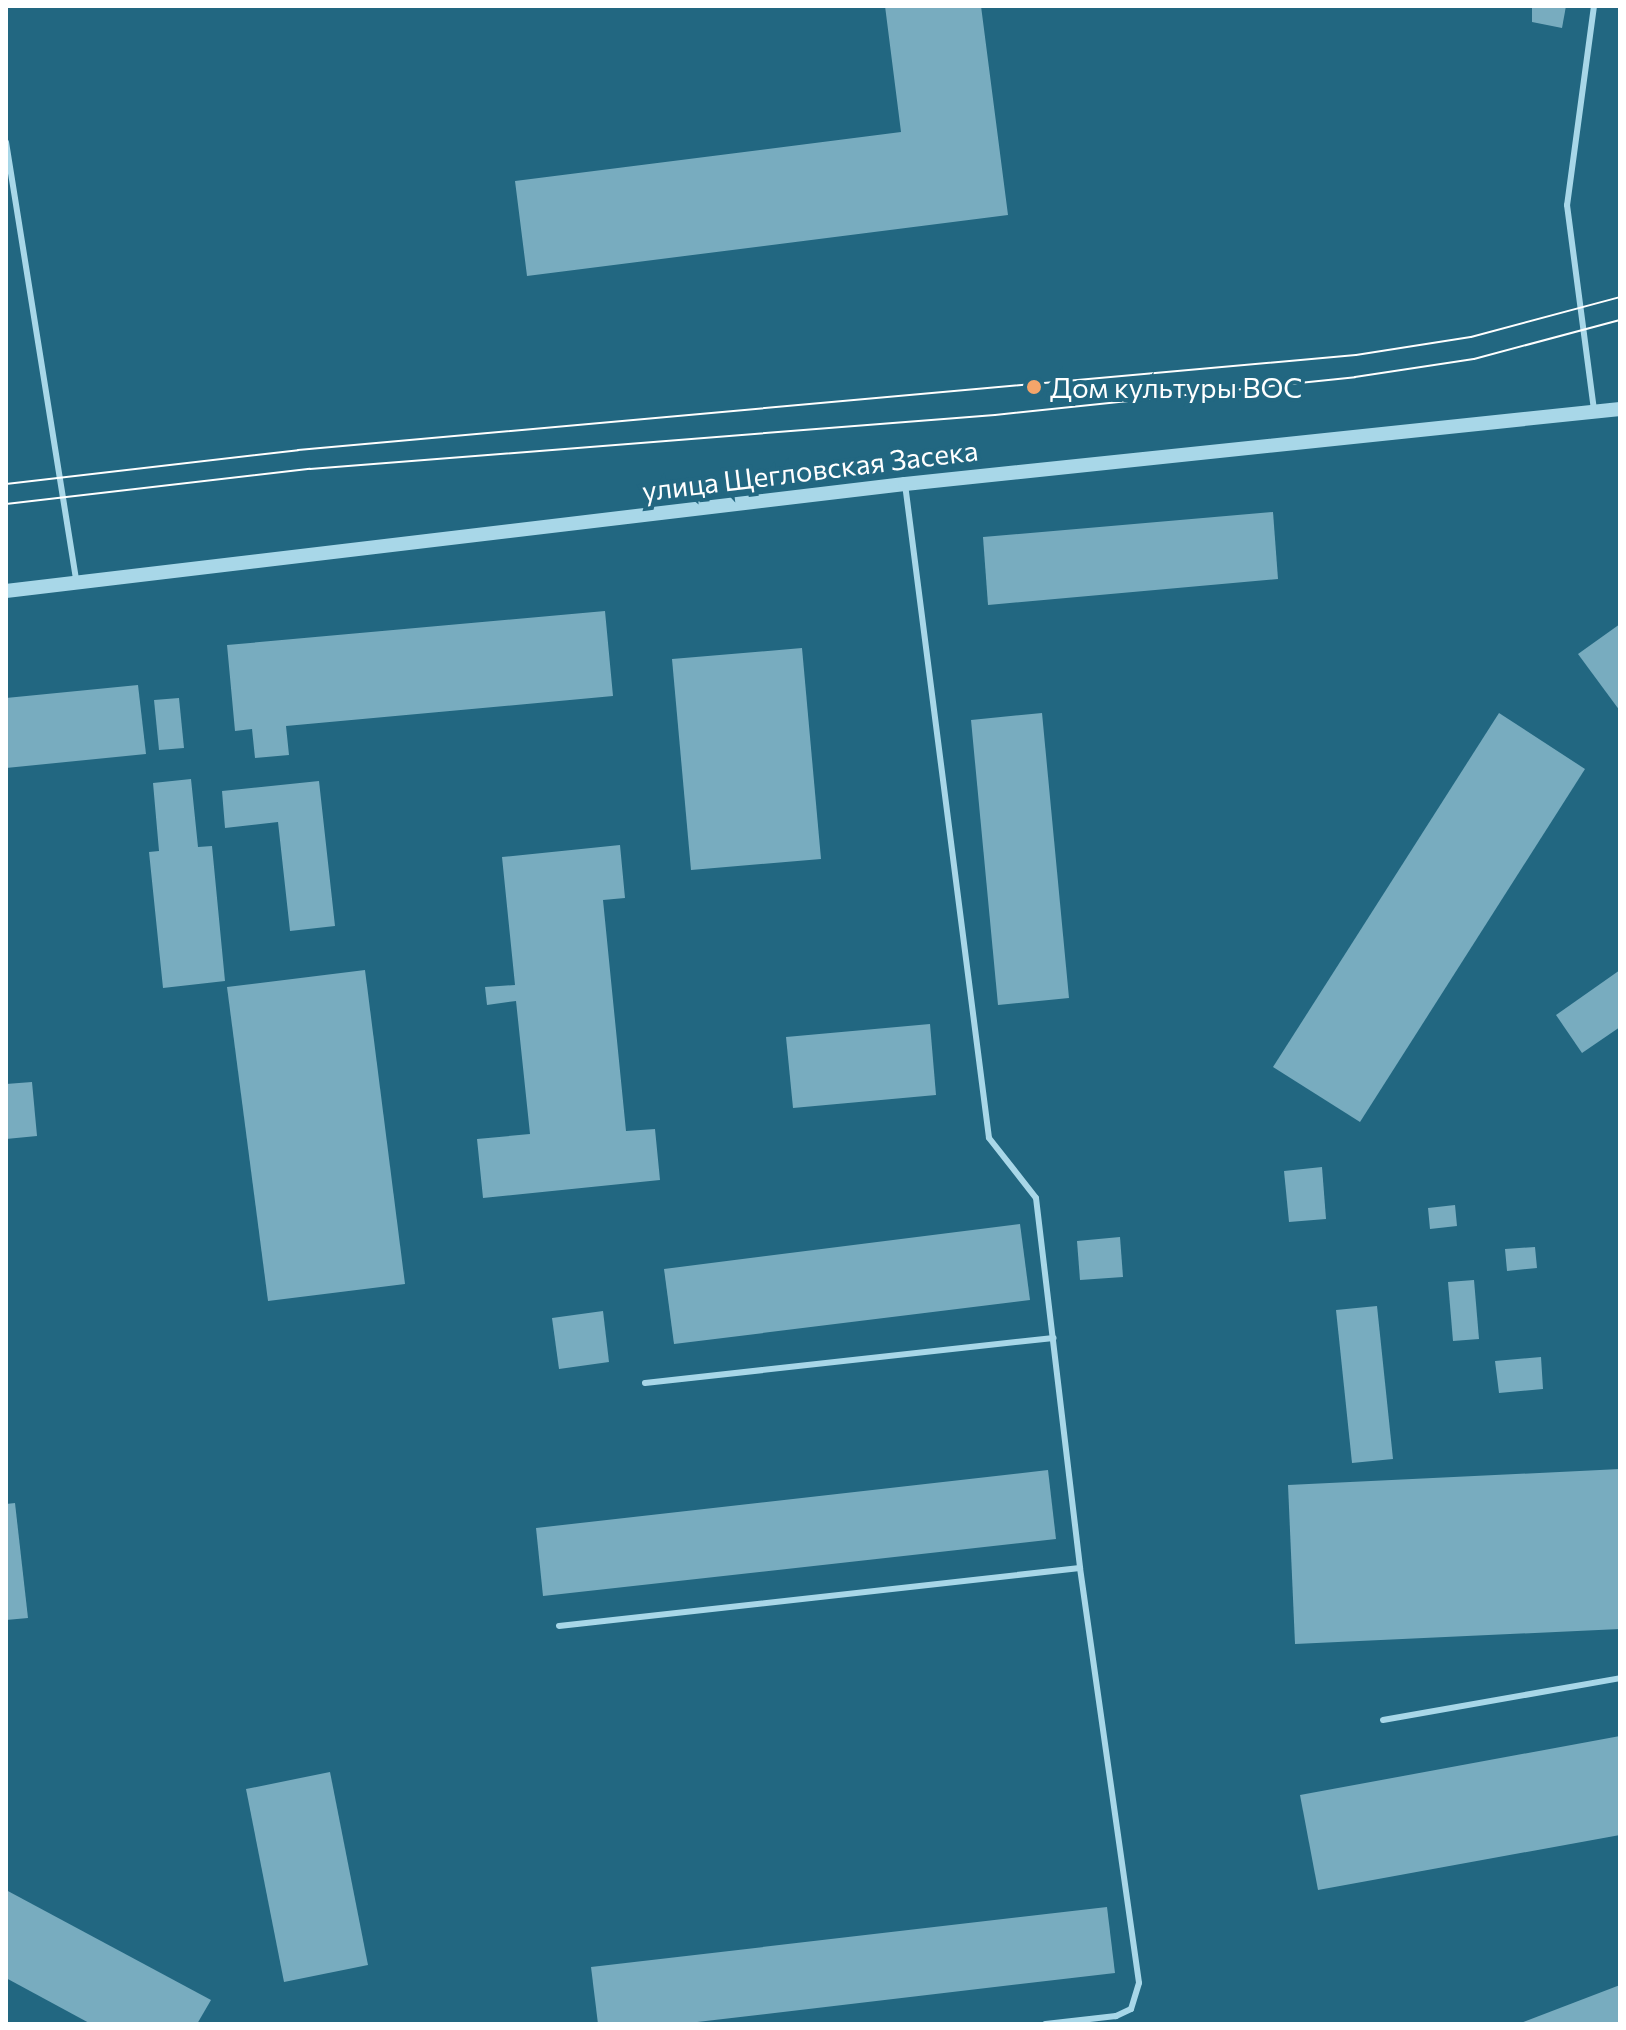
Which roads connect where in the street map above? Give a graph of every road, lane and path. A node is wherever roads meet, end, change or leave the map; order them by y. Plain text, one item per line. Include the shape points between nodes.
1 (1594, 6) edge
2 (6, 142) edge
3 (1620, 409) edge
4 (1595, 413) junction
5 (905, 484) junction
6 (76, 585) junction
7 (6, 591) edge
8 (1054, 1338) junction
9 (645, 1383) dead end
10 (1080, 1568) junction
11 (559, 1626) dead end
12 (1620, 1678) edge
13 (1383, 1720) dead end
14 (1045, 2024) edge

1 - 4 lane via 1567,205
2 - 6 lane
3 - 4 street, улица Щегловская Засека
4 - 5 street, улица Щегловская Засека
5 - 6 street, улица Щегловская Засека
5 - 8 lane via 989,1138 1036,1198
6 - 7 street, улица Щегловская Засека
8 - 9 lane
8 - 10 lane
10 - 11 lane
10 - 14 lane via 1139,1983 1131,2009 1116,2016
12 - 13 lane

